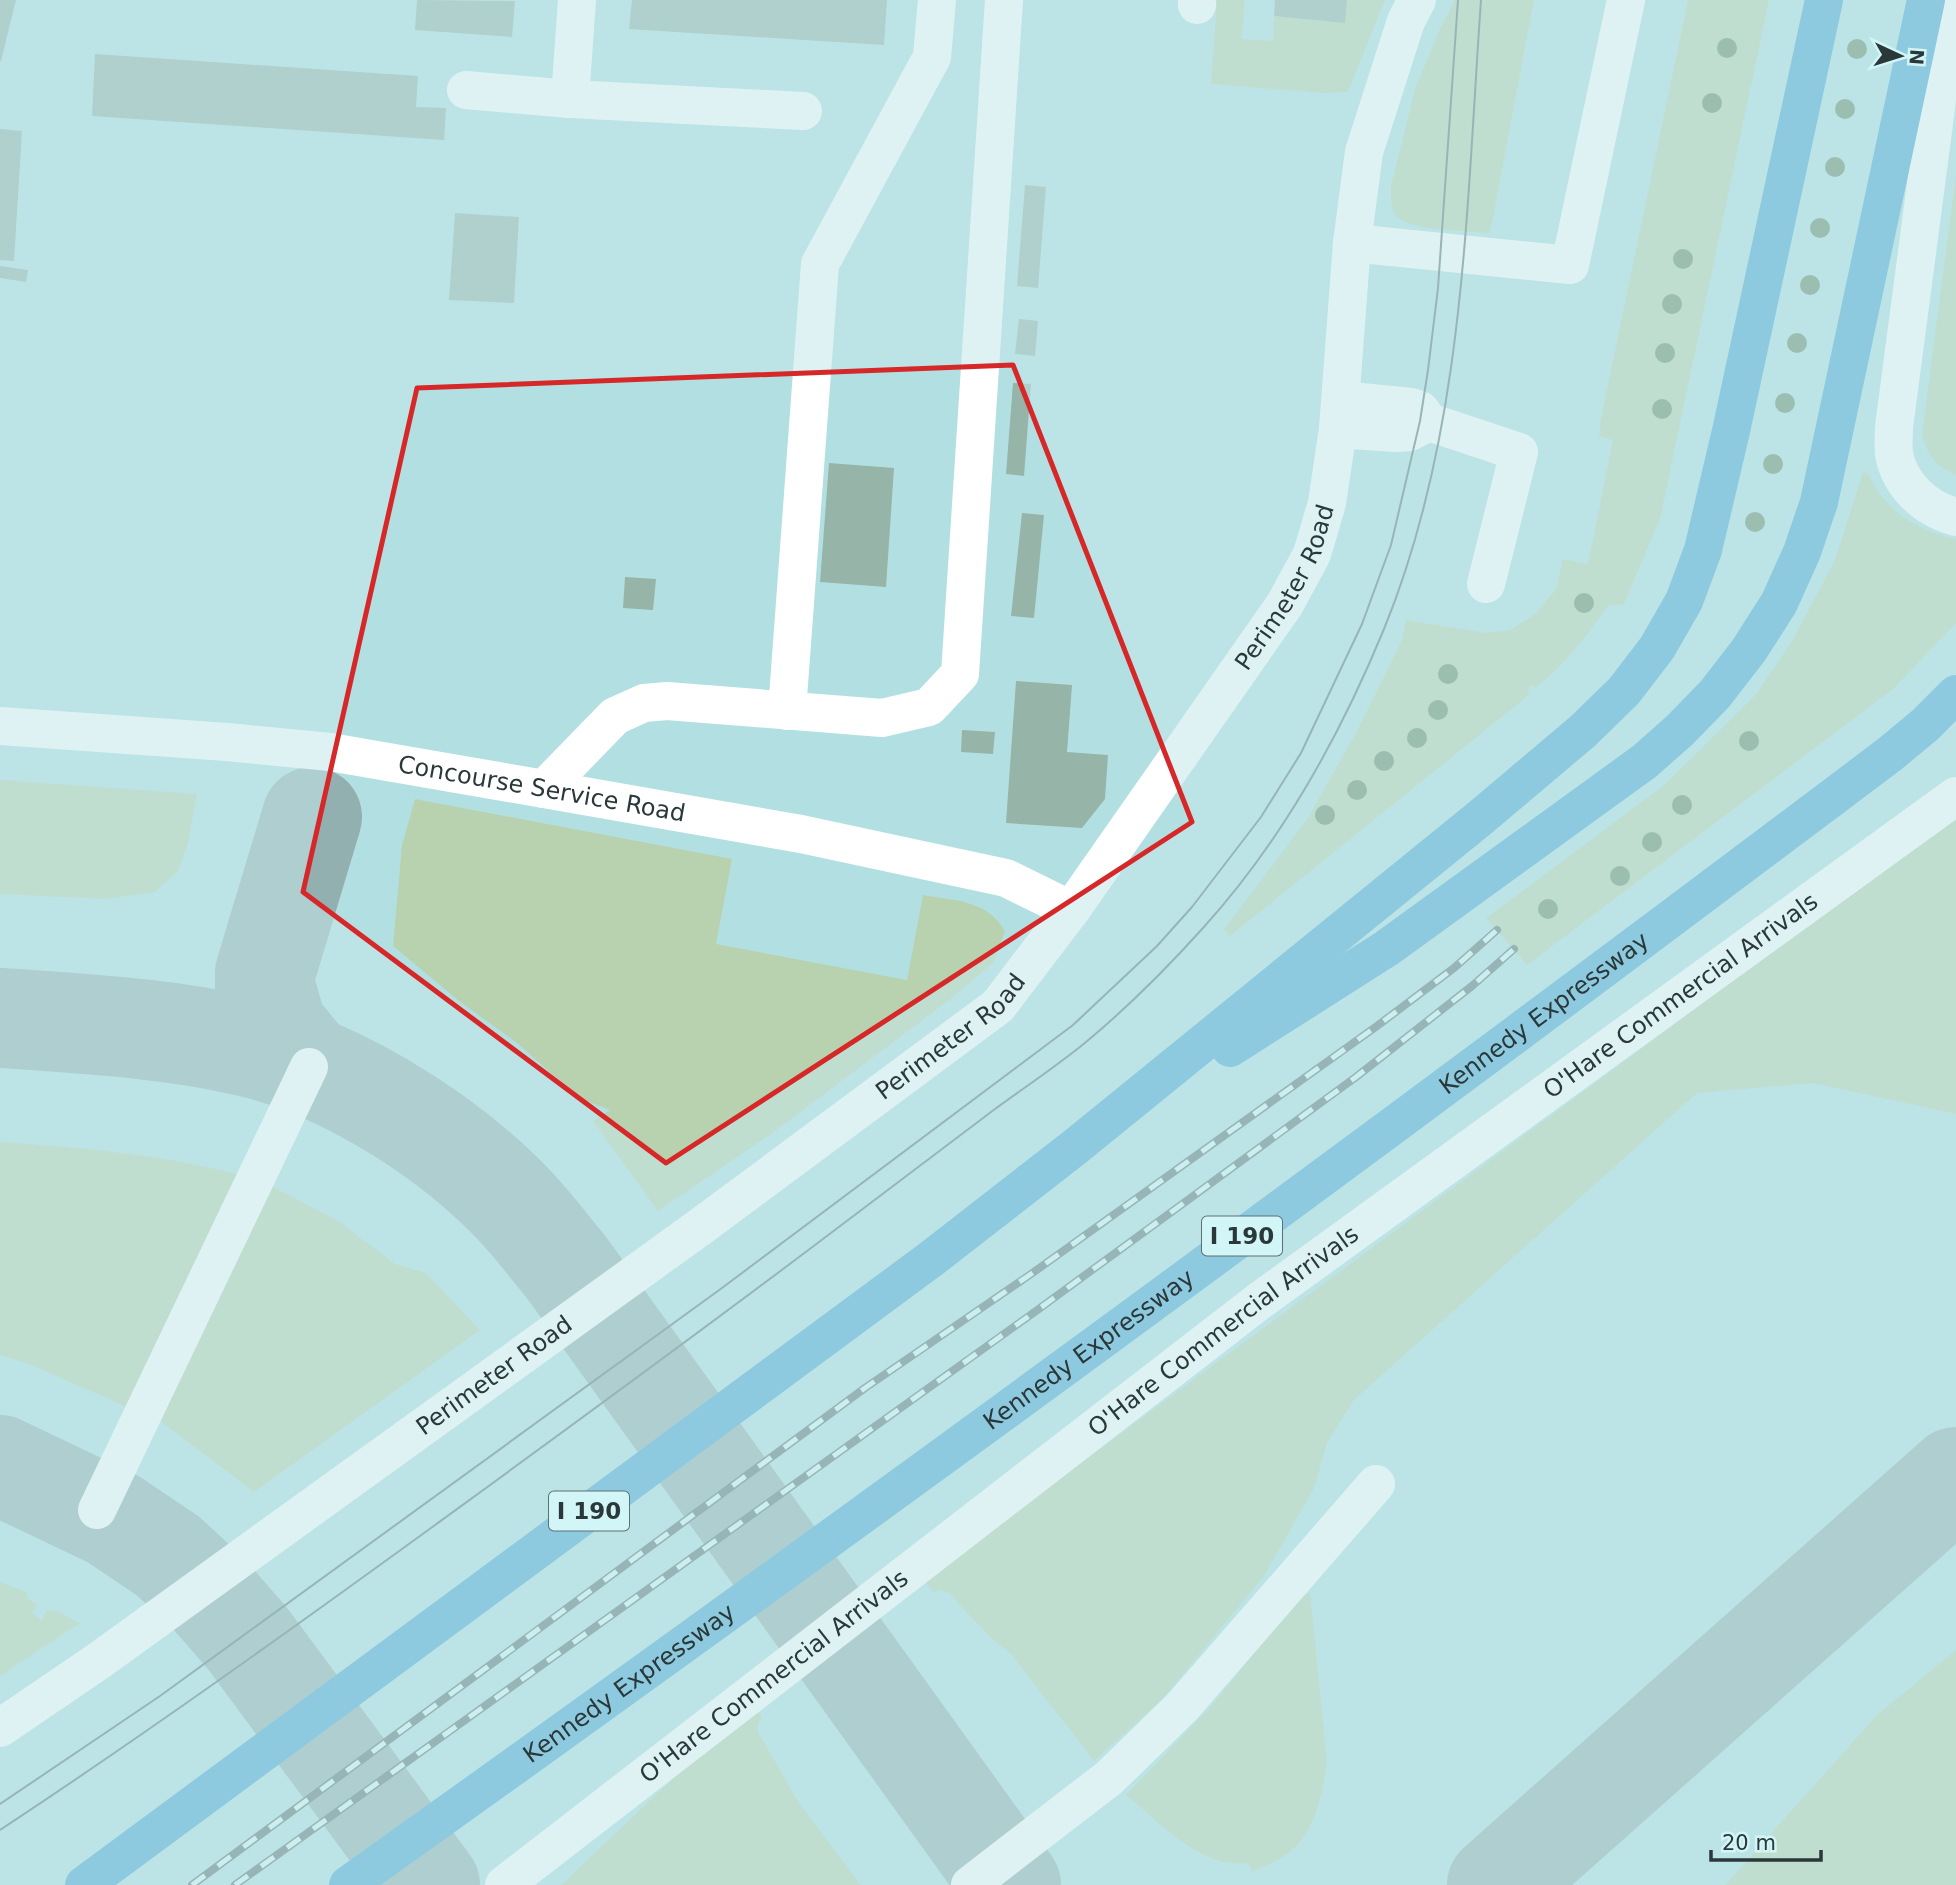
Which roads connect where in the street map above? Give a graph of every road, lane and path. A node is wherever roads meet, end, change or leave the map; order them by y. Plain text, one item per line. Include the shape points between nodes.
1 (576, 0) edge
2 (937, 0) edge
3 (1004, 0) edge
4 (1417, 0) edge
5 (1626, 0) edge
6 (1824, 0) edge
7 (1926, 0) edge
8 (1948, 0) edge
9 (466, 90) dead end
10 (570, 99) junction
11 (803, 111) dead end
12 (1352, 243) junction
13 (1339, 415) junction
14 (1956, 517) edge
15 (1486, 584) dead end
16 (1956, 694) edge
17 (787, 711) junction
18 (0, 726) edge
19 (544, 789) junction
20 (1956, 796) edge
21 (1071, 910) junction
22 (309, 1067) dead end
23 (1075, 1147) junction
24 (1376, 1484) dead end
25 (97, 1510) dead end
26 (590, 1712) junction
27 (0, 1728) edge
28 (84, 1885) edge
29 (348, 1885) edge
30 (385, 1885) edge
31 (504, 1885) edge
32 (970, 1885) edge

1 - 10 street
2 - 17 street via 932,57 820,264
3 - 17 street via 960,674 929,708 882,719
4 - 12 street, Perimeter Road via 1364,152
5 - 12 street via 1570,265
6 - 23 highway via 1703,550 1684,601 1657,648 1624,691 1583,731
7 - 23 highway via 1819,502 1779,603 1749,650 1715,694 1644,761 1387,948
8 - 14 street via 1894,454 1902,478 1918,498
9 - 10 street
10 - 11 street
12 - 13 street, Perimeter Road
13 - 15 street via 1396,433 1429,422 1519,452
13 - 21 street, Perimeter Road via 1327,503 1312,554 1285,604
16 - 26 highway, Kennedy Expressway / I 190 via 1890,754 1519,1034
17 - 19 street via 644,703 615,716
18 - 19 street, Concourse Service Road via 330,752
19 - 21 street, Concourse Service Road via 802,834 1006,878
20 - 31 street, O'Hare Commercial Arrivals via 1258,1302
21 - 27 street, Perimeter Road via 998,1006 633,1275
22 - 25 street
23 - 28 highway, I 190 via 931,1259
24 - 32 street via 1182,1707 1109,1778
26 - 29 highway, Kennedy Expressway / I 190
26 - 30 highway

